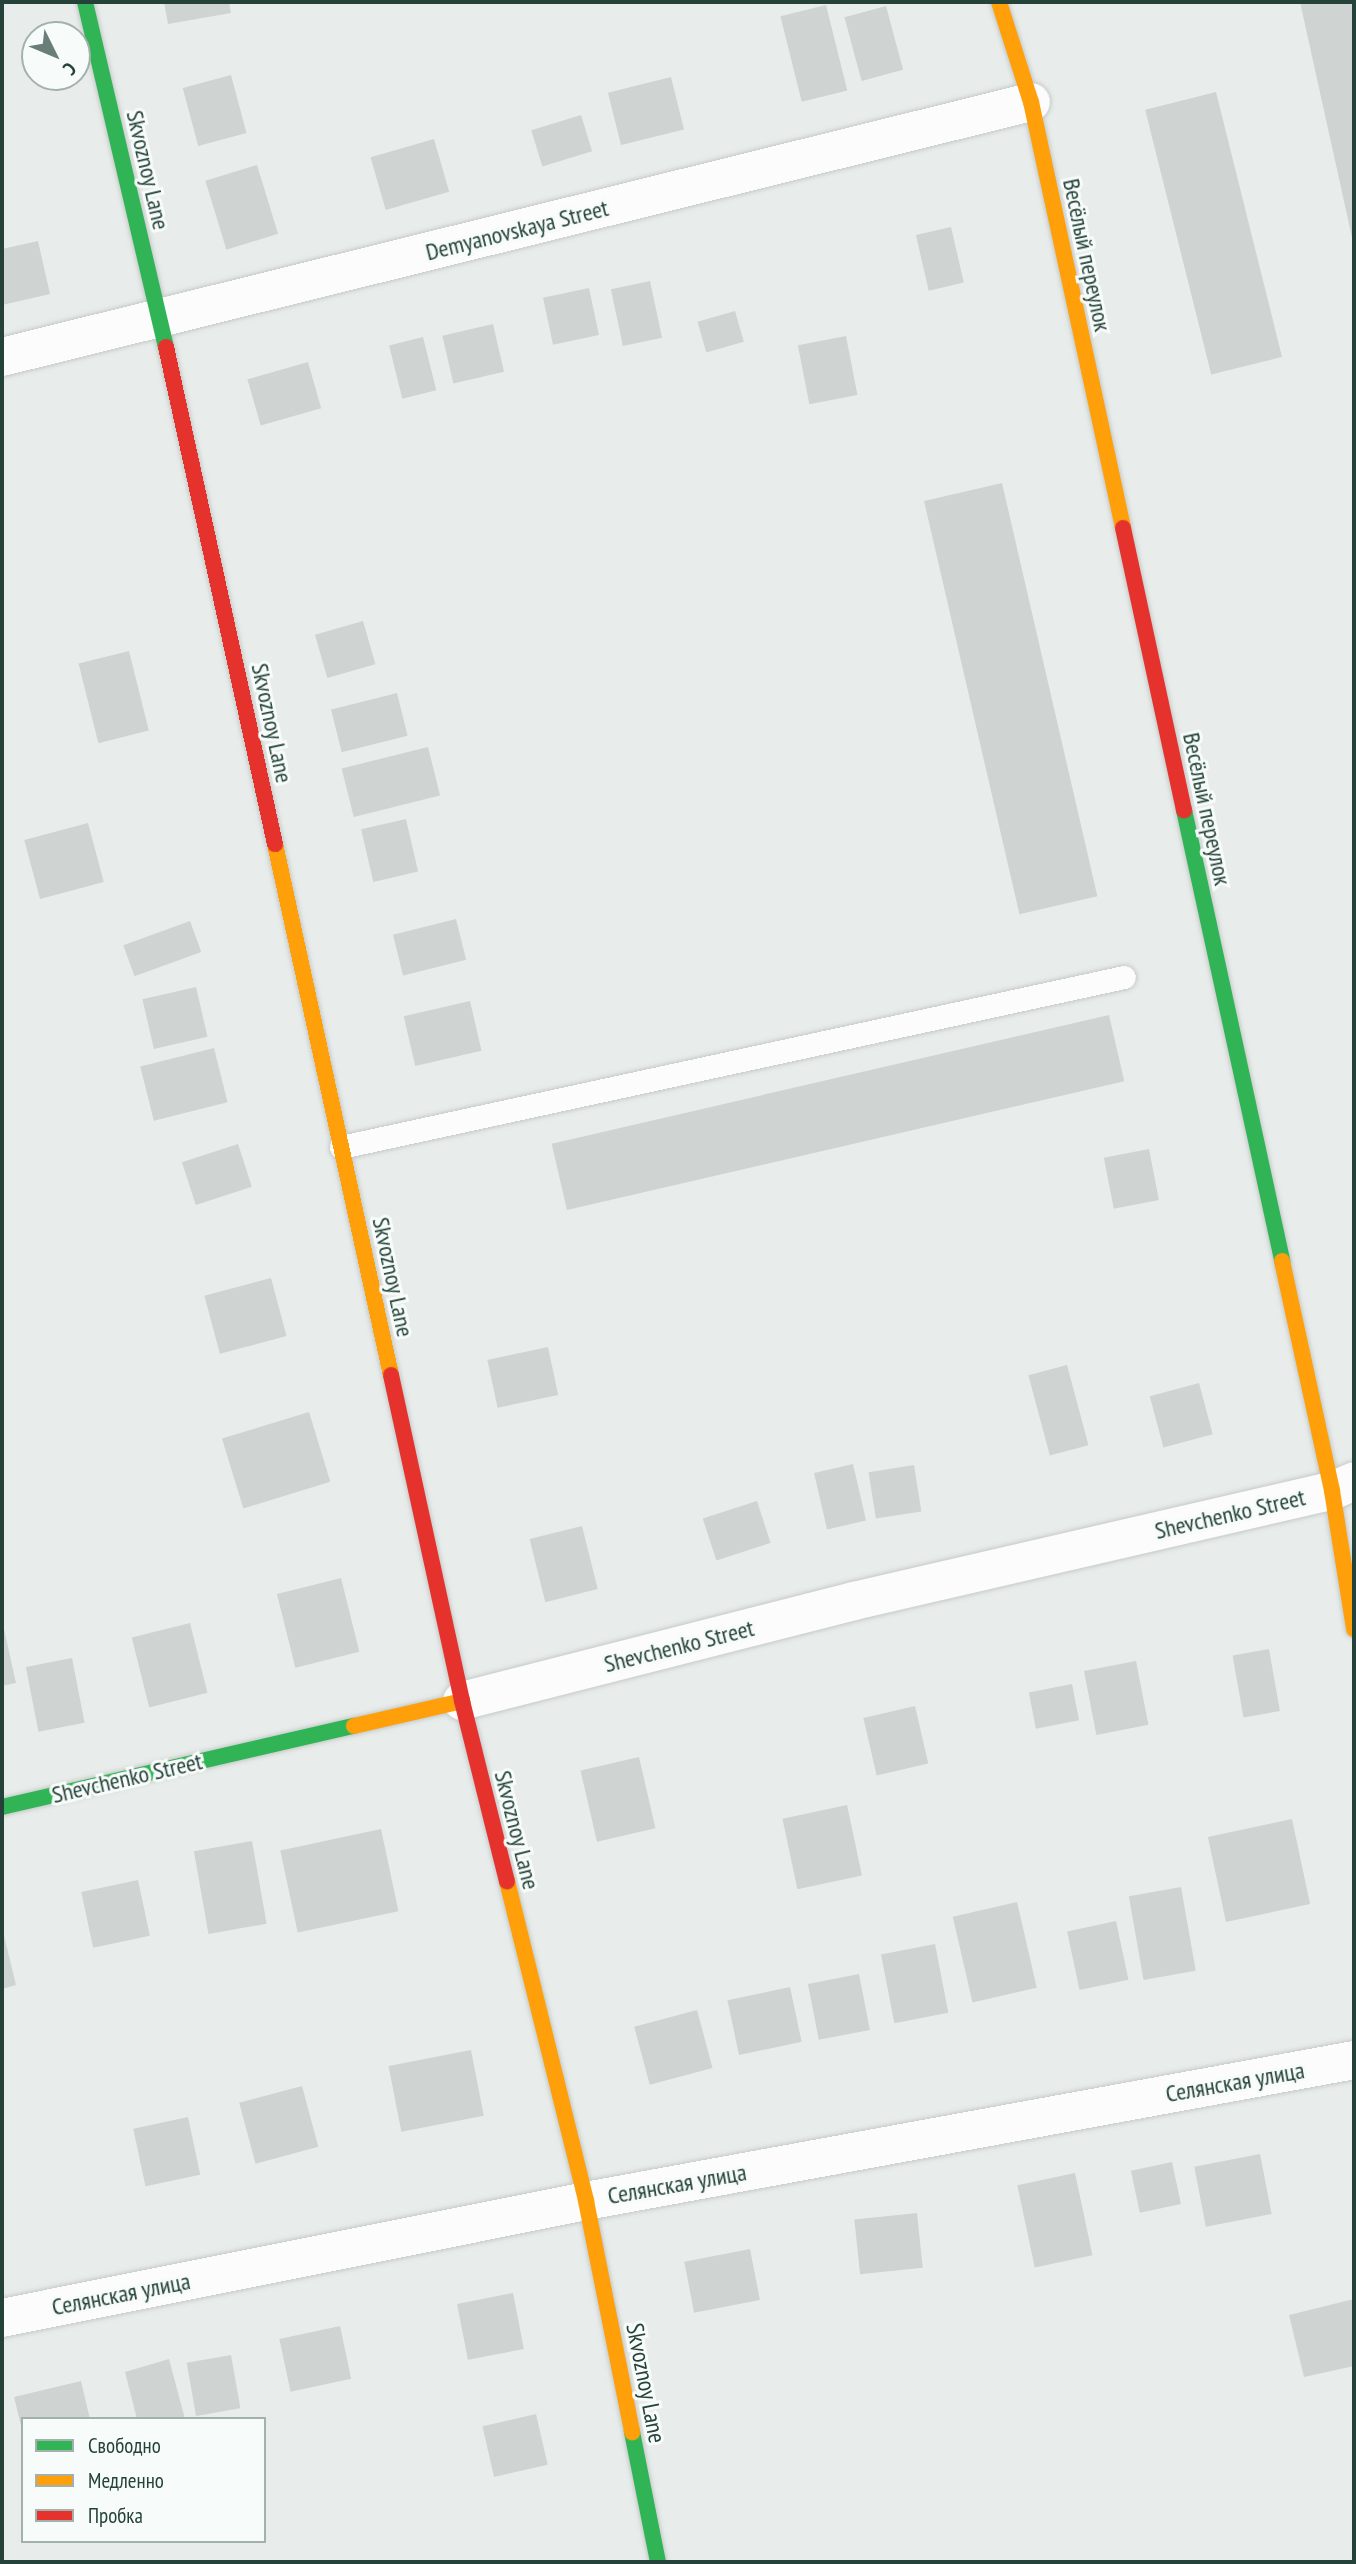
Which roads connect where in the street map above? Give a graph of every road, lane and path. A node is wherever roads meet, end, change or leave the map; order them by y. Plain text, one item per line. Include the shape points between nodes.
1 (85, 2) edge
2 (999, 2) edge
3 (1031, 102) junction
4 (160, 319) junction
5 (2, 357) edge
6 (1124, 977) dead end
7 (341, 1147) junction
8 (1343, 1486) edge
9 (1354, 1629) edge
10 (462, 1701) junction
11 (2, 1807) edge
12 (1354, 2060) edge
13 (586, 2201) junction
14 (2, 2318) edge
15 (658, 2562) edge

1 - 4 main road, Skvoznoy Lane
2 - 3 main road, Весёлый переулок
3 - 4 street, Demyanovskaya Street
3 - 8 main road, Весёлый переулок
4 - 5 street, Demyanovskaya Street
4 - 7 main road, Skvoznoy Lane
6 - 7 lane
7 - 10 main road, Skvoznoy Lane
8 - 9 main road, Весёлый переулок
8 - 10 street, Shevchenko Street via 854,1601
10 - 11 main road, Shevchenko Street
10 - 13 main road, Skvoznoy Lane
12 - 13 street, Селянская улица
13 - 14 street, Селянская улица
13 - 15 main road, Skvoznoy Lane

